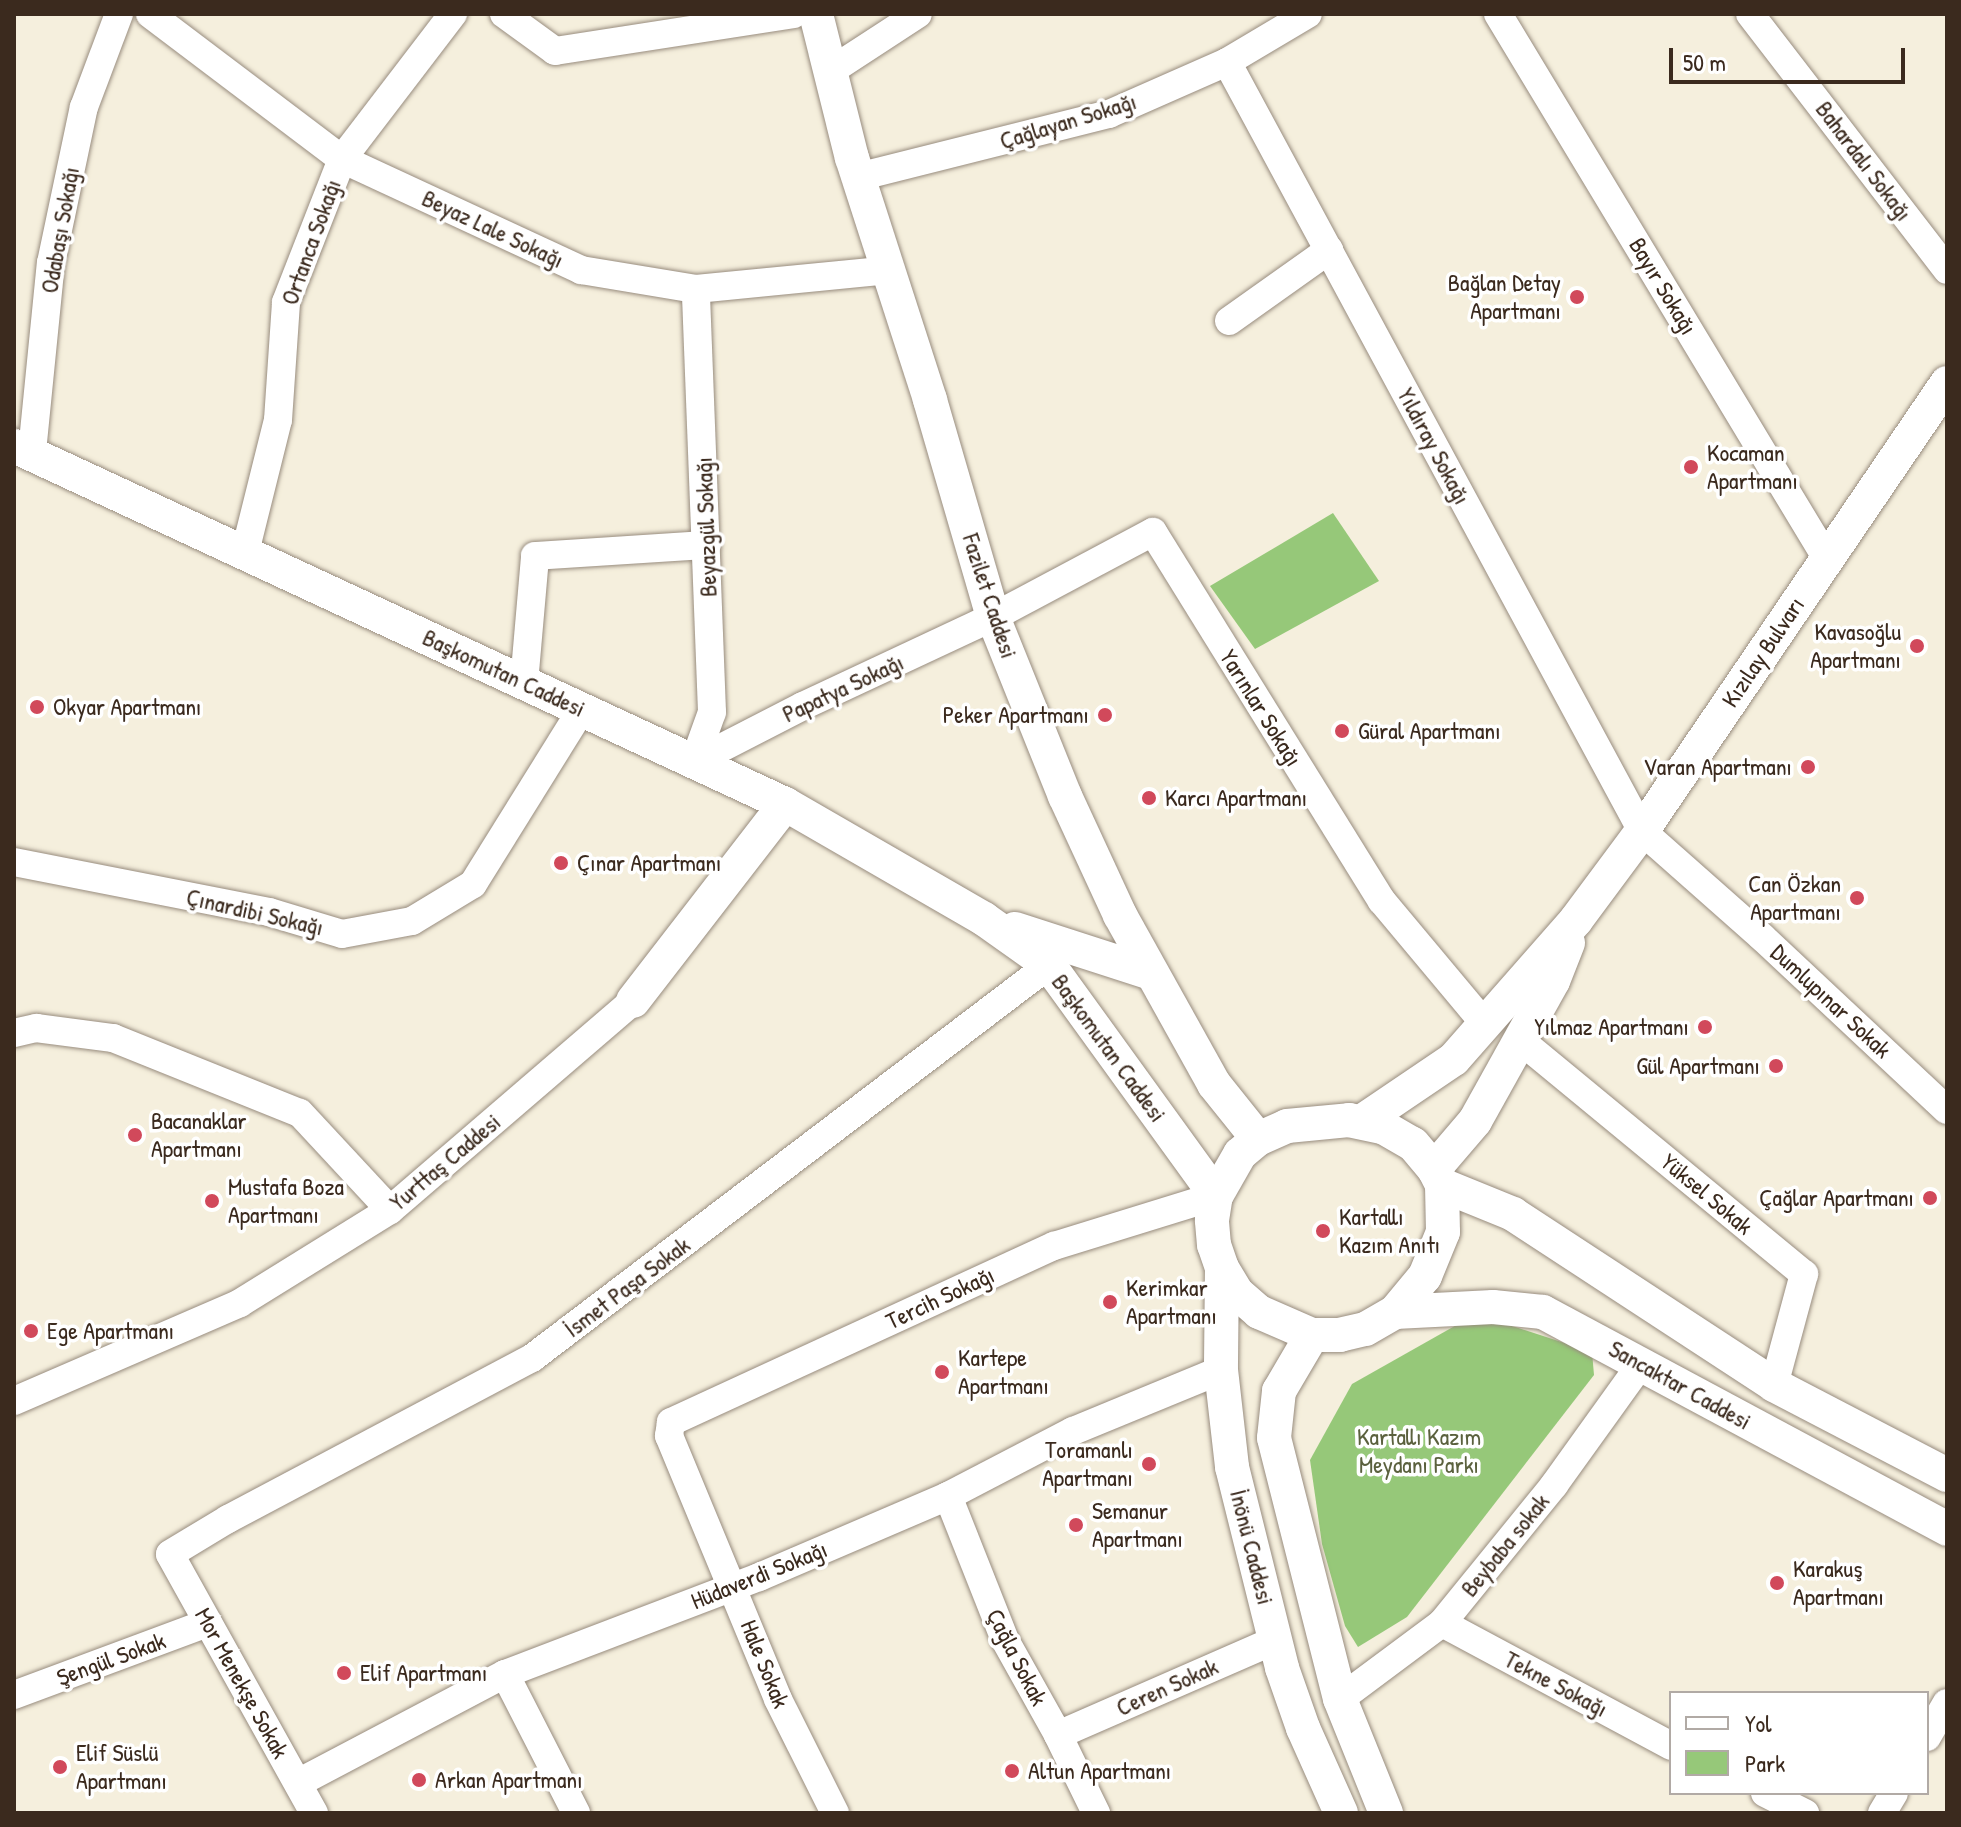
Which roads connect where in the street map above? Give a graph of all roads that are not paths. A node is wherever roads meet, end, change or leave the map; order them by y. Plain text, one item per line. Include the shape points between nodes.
1 (119, 14) edge
2 (150, 14) edge
3 (453, 14) edge
4 (504, 14) edge
5 (793, 14) edge
6 (816, 14) edge
7 (918, 14) edge
8 (1308, 14) edge
9 (1498, 14) edge
10 (1750, 14) edge
11 (1227, 62) junction
12 (829, 72) junction
13 (342, 159) junction
14 (858, 177) junction
15 (1329, 250) junction
16 (889, 270) junction
17 (1947, 270) edge
18 (696, 289) junction
19 (1229, 321) dead end
20 (1947, 383) edge
21 (23, 449) edge
22 (707, 545) junction
23 (245, 552) junction
24 (1827, 559) junction
25 (993, 617) junction
26 (524, 683) junction
27 (582, 709) junction
28 (694, 762) junction
29 (785, 804) junction
30 (1642, 831) junction
31 (14, 862) edge
32 (984, 919) junction
33 (1576, 920) junction
34 (1049, 965) junction
35 (1151, 973) junction
36 (633, 1001) joint
37 (1485, 1024) junction
38 (14, 1033) edge
39 (1520, 1040) junction
40 (1947, 1110) edge
41 (1361, 1122) junction
42 (1258, 1139) junction
43 (1438, 1177) junction
44 (1216, 1196) junction
45 (390, 1210) junction
46 (1222, 1268) junction
47 (1395, 1312) junction
48 (1312, 1335) junction
49 (1641, 1364) junction
50 (1221, 1370) junction
51 (1774, 1385) junction
52 (14, 1401) edge
53 (671, 1422) joint
54 (1947, 1475) edge
55 (948, 1496) junction
56 (1947, 1529) edge
57 (170, 1554) joint
58 (733, 1586) junction
59 (208, 1623) junction
60 (1442, 1623) junction
61 (1275, 1640) junction
62 (505, 1674) junction
63 (14, 1695) edge
64 (1340, 1699) junction
65 (1947, 1703) edge
66 (1929, 1734) edge
67 (1058, 1735) junction
68 (1669, 1745) edge
69 (298, 1783) junction
70 (1769, 1795) edge
71 (1893, 1795) edge
72 (1381, 1802) edge
73 (314, 1813) edge
74 (576, 1813) edge
75 (835, 1813) edge
76 (1096, 1813) edge
77 (1343, 1813) edge
78 (1805, 1813) edge
79 (1882, 1813) edge

1 - 21 street, Odabaşı Sokağı via 84,107 51,263
2 - 13 street, Beyaz Lale Sokağı
3 - 13 street, Ortanca Sokağı
4 - 5 street via 555,51
6 - 12 street, Fazilet Caddesi
7 - 12 street
8 - 11 street, Çağlayan Sokağı
9 - 24 street, Bayır Sokağı
10 - 17 street, Bahardalı Sokağı
11 - 14 street, Çağlayan Sokağı via 1109,114
11 - 15 street, Yıldıray Sokağı
12 - 14 street, Fazilet Caddesi
13 - 18 street, Beyaz Lale Sokağı via 581,270
13 - 23 street, Ortanca Sokağı via 286,302 278,420
14 - 16 street, Fazilet Caddesi
15 - 19 street
15 - 30 street, Yıldıray Sokağı
16 - 18 street, Beyaz Lale Sokağı
16 - 25 street, Fazilet Caddesi
18 - 22 street, Beyazgül Sokağı
20 - 24 street, Kızılay Bulvarı
21 - 23 street, Başkomutan Caddesi
22 - 26 street via 535,556
22 - 28 street, Beyazgül Sokağı via 712,712
23 - 26 street, Başkomutan Caddesi
24 - 30 street, Kızılay Bulvarı
25 - 28 street, Papatya Sokağı
25 - 35 street, Fazilet Caddesi via 1065,796
25 - 37 street, Yarınlar Sokağı via 1153,532 1219,623 1382,901
26 - 27 street, Başkomutan Caddesi
27 - 28 street, Başkomutan Caddesi
27 - 31 street, Çınardibi Sokağı via 473,884 412,921 342,934 269,912
28 - 29 street, Başkomutan Caddesi
29 - 32 street, Başkomutan Caddesi
29 - 36 street, Yurttaş Caddesi
30 - 33 street, Kızılay Bulvarı
30 - 40 street, Dumlupınar Sokak
32 - 34 street, Başkomutan Caddesi
32 - 35 street, Başkomutan Caddesi
33 - 37 street, Kızılay Bulvarı
33 - 39 street, Kızılay Bulvarı via 1553,981
34 - 44 street, Başkomutan Caddesi
34 - 57 street, İsmet Paşa Sokak via 532,1358
35 - 42 street, Fazilet Caddesi via 1214,1084
36 - 45 street, Yurttaş Caddesi
37 - 41 street, Kızılay Bulvarı via 1454,1059
38 - 45 street via 36,1028 113,1038 300,1113
39 - 43 street, Kızılay Bulvarı
39 - 51 street, Yüksel Sokak via 1804,1274
41 - 42 street, İnönü Caddesi via 1287,1126
41 - 43 street, İnönü Caddesi via 1413,1144
42 - 44 street, İnönü Caddesi via 1240,1154
43 - 47 street, İnönü Caddesi via 1443,1232 1425,1276
43 - 51 street, Sancaktar Caddesi via 1513,1214
44 - 46 street, İnönü Caddesi via 1214,1245
44 - 53 street, Tercih Sokağı via 1054,1246
45 - 52 street, Yurttaş Caddesi via 240,1303
46 - 48 street, İnönü Caddesi via 1237,1293 1259,1312
46 - 50 street, İnönü Caddesi
47 - 48 street, İnönü Caddesi via 1365,1329
47 - 49 street, Sancaktar Caddesi via 1493,1307 1543,1312
48 - 64 street, İnönü Caddesi via 1279,1391 1274,1438
49 - 56 street, Sancaktar Caddesi
49 - 60 street, Beybaba sokak via 1554,1485
50 - 55 street, Hüdaverdi Sokağı via 1073,1431
50 - 61 street, İnönü Caddesi via 1232,1467
51 - 54 street, Sancaktar Caddesi
53 - 58 street, Hale Sokak via 669,1436
55 - 58 street, Hüdaverdi Sokağı
55 - 67 street, Çağla Sokak via 1005,1640
57 - 59 street, Mor Menekşe Sokak
58 - 62 street, Hüdaverdi Sokağı
58 - 75 street, Hale Sokak via 778,1699
59 - 63 street, Şengül Sokak
59 - 69 street, Mor Menekşe Sokak
60 - 64 street, Beybaba sokak
60 - 68 street, Tekne Sokağı
61 - 67 street, Ceren Sokak
61 - 77 street, İnönü Caddesi via 1303,1728
62 - 69 street, Hüdaverdi Sokağı
62 - 74 street
64 - 72 street, İnönü Caddesi
65 - 66 street
67 - 76 street, Çağla Sokak
69 - 73 street, Mor Menekşe Sokak
70 - 78 street
71 - 79 street
72 - 77 street

